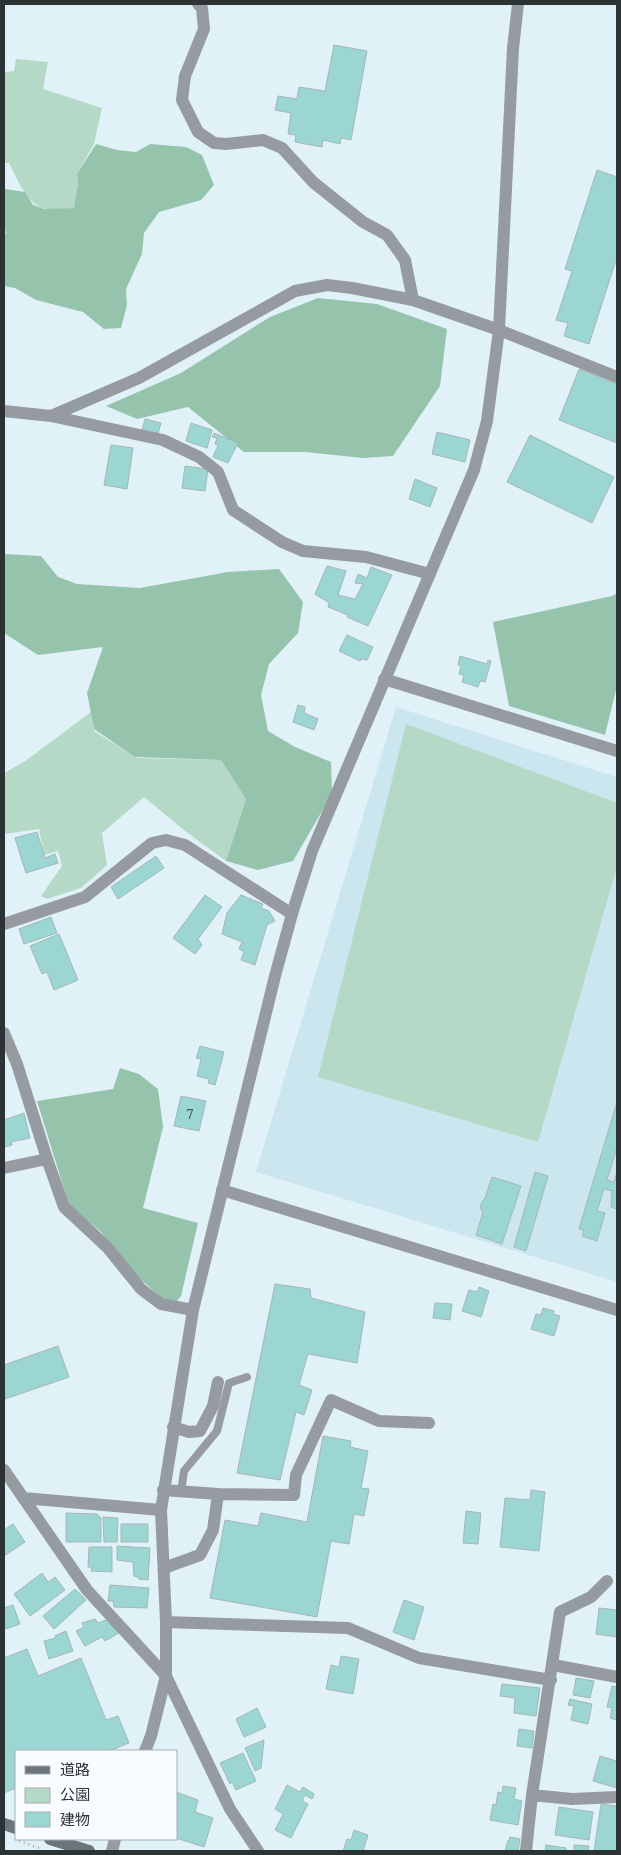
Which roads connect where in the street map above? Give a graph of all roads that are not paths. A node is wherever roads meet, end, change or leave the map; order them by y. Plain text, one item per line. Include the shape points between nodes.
1 (198, 4) edge
2 (518, 4) edge
3 (413, 300) junction
4 (499, 330) junction
5 (617, 377) edge
6 (4, 411) edge
7 (51, 416) junction
8 (430, 574) junction
9 (384, 679) junction
10 (617, 751) edge
11 (292, 914) junction
12 (4, 924) edge
13 (4, 1033) edge
14 (47, 1159) junction
15 (4, 1168) edge
16 (222, 1190) junction
17 (193, 1310) junction
18 (617, 1310) edge
19 (247, 1377) dead end
20 (218, 1382) dead end
21 (429, 1423) dead end
22 (173, 1427) junction
23 (4, 1470) edge
24 (164, 1490) junction
25 (180, 1492) junction
26 (218, 1494) junction
27 (23, 1498) junction
28 (161, 1510) junction
29 (164, 1568) junction
30 (607, 1581) dead end
31 (166, 1622) junction
32 (553, 1665) junction
33 (166, 1676) junction
34 (617, 1677) edge
35 (551, 1680) junction
36 (145, 1750) edge
37 (532, 1795) junction
38 (617, 1797) edge
39 (4, 1824) edge
40 (14, 1834) edge
41 (53, 1840) edge
42 (89, 1851) edge
43 (258, 1851) edge
44 (526, 1851) edge

1 - 3 street via 202,8 204,30 185,76 182,100 198,132 214,143 263,140 282,148 313,182 363,222 387,236 405,260
2 - 4 street
3 - 4 street
3 - 7 street via 327,285 295,291 139,378
4 - 5 street
4 - 8 street via 487,421 474,470
6 - 7 street
7 - 8 street via 163,440 200,457 218,472 233,510 282,542 303,551 366,557
8 - 9 street
9 - 10 street
9 - 11 street via 312,851
11 - 12 street via 185,845 166,840 152,842 85,897
11 - 16 street
13 - 14 street
14 - 15 street
14 - 17 street via 64,1207 106,1247 141,1289 161,1304
16 - 17 street
16 - 18 street
17 - 22 street
19 - 25 lane via 229,1383 218,1431 184,1471
20 - 22 street via 213,1406 200,1431 189,1432
21 - 26 street via 380,1422 331,1400 296,1475 294,1495
22 - 24 street
23 - 27 street
24 - 25 street
24 - 28 street
25 - 26 street
26 - 29 street via 213,1530 200,1555
27 - 28 street
27 - 33 street via 87,1590
28 - 29 street
29 - 31 street
30 - 32 street via 591,1597 560,1612
31 - 33 street
31 - 35 street via 348,1628 419,1658
32 - 34 street
32 - 35 street
33 - 36 street
33 - 43 street via 230,1809
35 - 37 street
37 - 38 street via 572,1799
37 - 44 street
39 - 40 main road
41 - 42 main road

